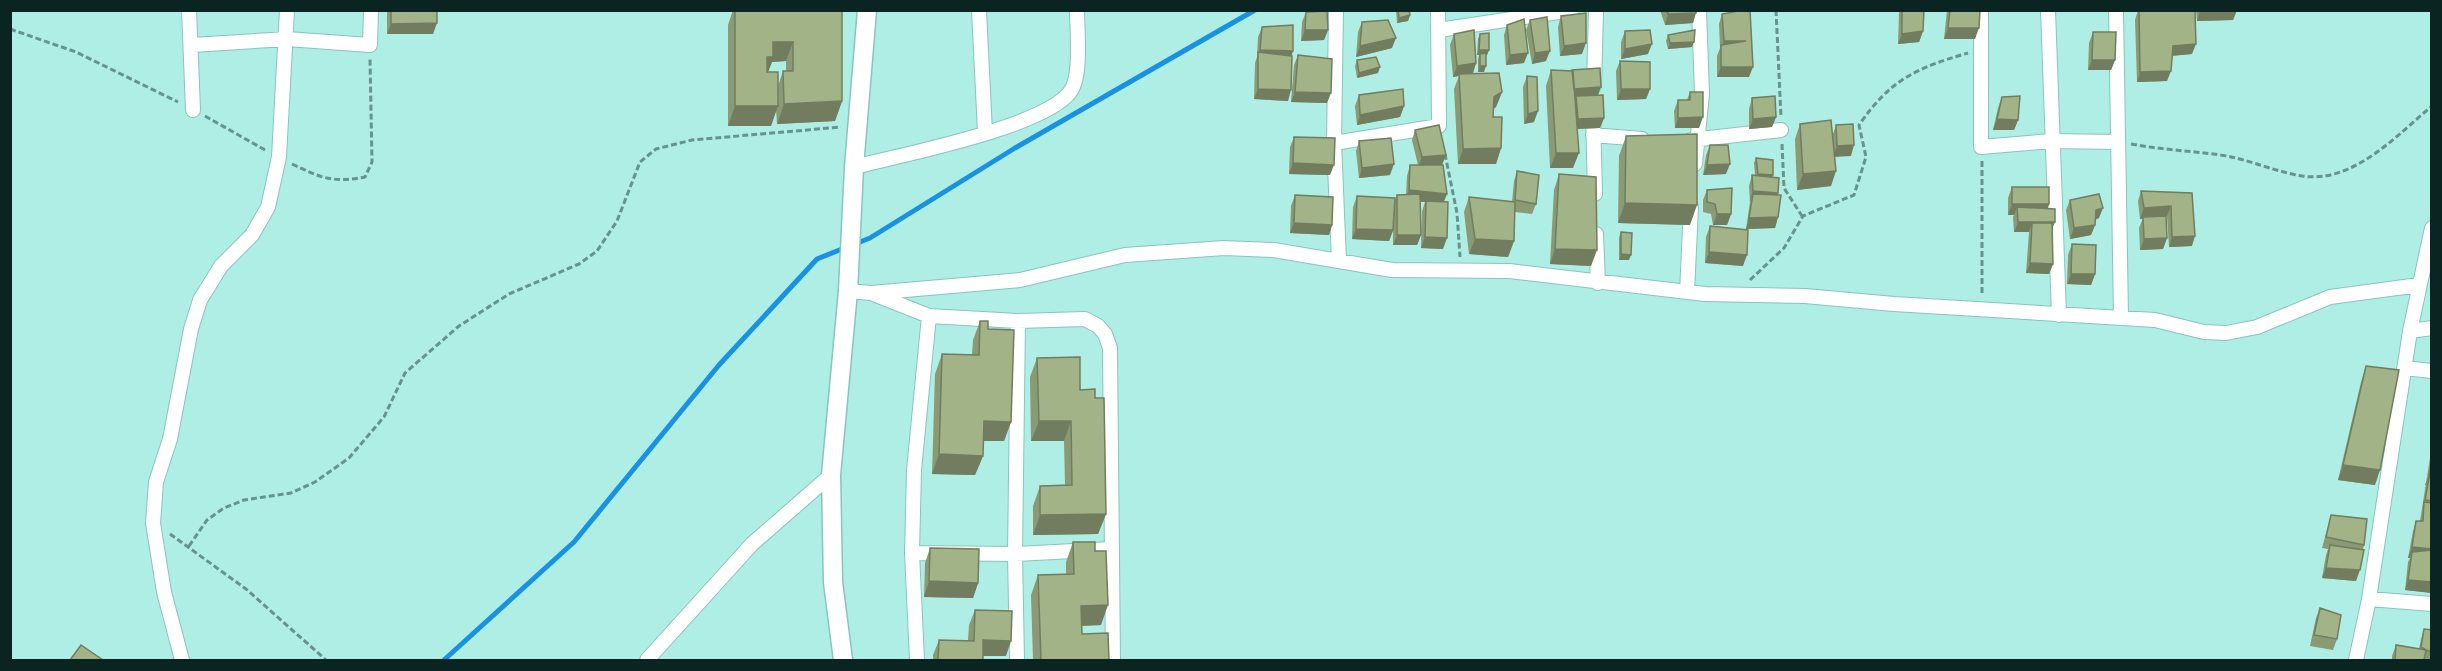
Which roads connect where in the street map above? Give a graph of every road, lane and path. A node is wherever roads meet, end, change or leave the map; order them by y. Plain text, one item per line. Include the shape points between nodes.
1 (189, 10) edge
2 (287, 10) edge
3 (371, 10) edge
4 (867, 10) edge
5 (979, 10) edge
6 (1077, 10) edge
7 (1336, 10) edge
8 (1438, 10) edge
9 (1572, 10) edge
10 (1596, 10) edge
11 (1699, 10) edge
12 (1981, 10) edge
13 (2048, 10) edge
14 (2116, 10) edge
15 (10, 29) edge
16 (1439, 30) junction
17 (287, 39) junction
18 (192, 45) junction
19 (370, 45) junction
20 (1981, 48) junction
21 (2432, 106) edge
22 (193, 110) junction
23 (857, 126) junction
24 (1438, 126) junction
25 (1782, 130) dead end
26 (985, 132) junction
27 (1593, 135) junction
28 (1654, 140) edge
29 (1676, 140) edge
30 (1698, 140) junction
31 (2051, 141) junction
32 (2118, 142) junction
33 (1334, 143) junction
34 (1981, 147) junction
35 (279, 157) junction
36 (854, 167) junction
37 (1694, 176) edge
38 (1692, 197) edge
39 (2432, 228) edge
40 (1339, 260) junction
41 (1460, 269) junction
42 (1598, 283) junction
43 (2419, 285) junction
44 (848, 291) junction
45 (1688, 292) junction
46 (871, 293) junction
47 (1734, 296) junction
48 (1982, 308) junction
49 (2059, 315) junction
50 (929, 316) junction
51 (2121, 317) junction
52 (1018, 321) junction
53 (2432, 328) edge
54 (2410, 331) junction
55 (2404, 369) junction
56 (2432, 371) edge
57 (831, 475) junction
58 (153, 523) junction
59 (189, 546) junction
60 (1112, 549) junction
61 (912, 553) junction
62 (1015, 554) junction
63 (2369, 599) junction
64 (2432, 604) edge
65 (182, 660) edge
66 (326, 660) edge
67 (647, 660) edge
68 (843, 660) edge
69 (917, 660) edge
70 (1017, 660) edge
71 (1113, 660) edge
72 (2356, 660) edge

1 - 18 street
2 - 17 street
3 - 19 street
4 - 23 street
5 - 26 street
6 - 26 street via 1076,79 1071,92 1057,106 1024,122
7 - 33 street
8 - 16 street
9 - 16 street
10 - 27 street
11 - 30 street via 1702,94
12 - 20 street
13 - 31 street
14 - 32 street
15 - 22 path via 76,52
16 - 24 street
17 - 18 street
17 - 19 street
17 - 35 street
18 - 22 street
19 - 35 path via 372,162 365,177 343,182 324,180
20 - 34 street
20 - 47 path via 1896,82 1872,105 1858,125 1866,157 1854,195 1803,216 1784,248
21 - 32 path via 2362,162 2326,175 2305,177 2228,157
22 - 35 path
23 - 36 street
23 - 59 path via 741,134 656,149 640,162 617,221 597,251 579,264 509,294 459,326 405,373 384,417 340,464 291,493 244,500 224,508 207,520
24 - 33 street
24 - 41 path via 1457,213
25 - 30 street
26 - 36 street
27 - 28 street
27 - 42 street
29 - 30 street
30 - 37 street
31 - 32 street
31 - 34 street
31 - 49 street
32 - 51 street
33 - 40 street
34 - 48 path
35 - 58 street via 268,207 252,235 221,266 200,300 170,439 156,482
36 - 44 street
38 - 45 street
39 - 43 street
40 - 41 street via 1392,270
40 - 46 street via 1274,250 1180,250 1125,255 1020,280
41 - 42 street via 1533,273
42 - 45 street
43 - 51 street via 2330,297 2257,327 2226,333
43 - 54 street
44 - 46 street
44 - 57 street
45 - 47 street
46 - 50 street
47 - 48 street via 1805,296
48 - 49 street
49 - 51 street
50 - 52 street
50 - 61 street via 914,470
52 - 60 street via 1085,319 1105,334 1110,348
52 - 62 street
53 - 54 street
54 - 55 street
55 - 56 street
55 - 63 street
57 - 67 street via 752,544
57 - 68 street via 832,582
58 - 59 path
58 - 65 street via 164,592
59 - 66 path via 246,589
60 - 62 street
60 - 71 street
61 - 62 street
61 - 69 street
62 - 70 street
63 - 64 street
63 - 72 street

